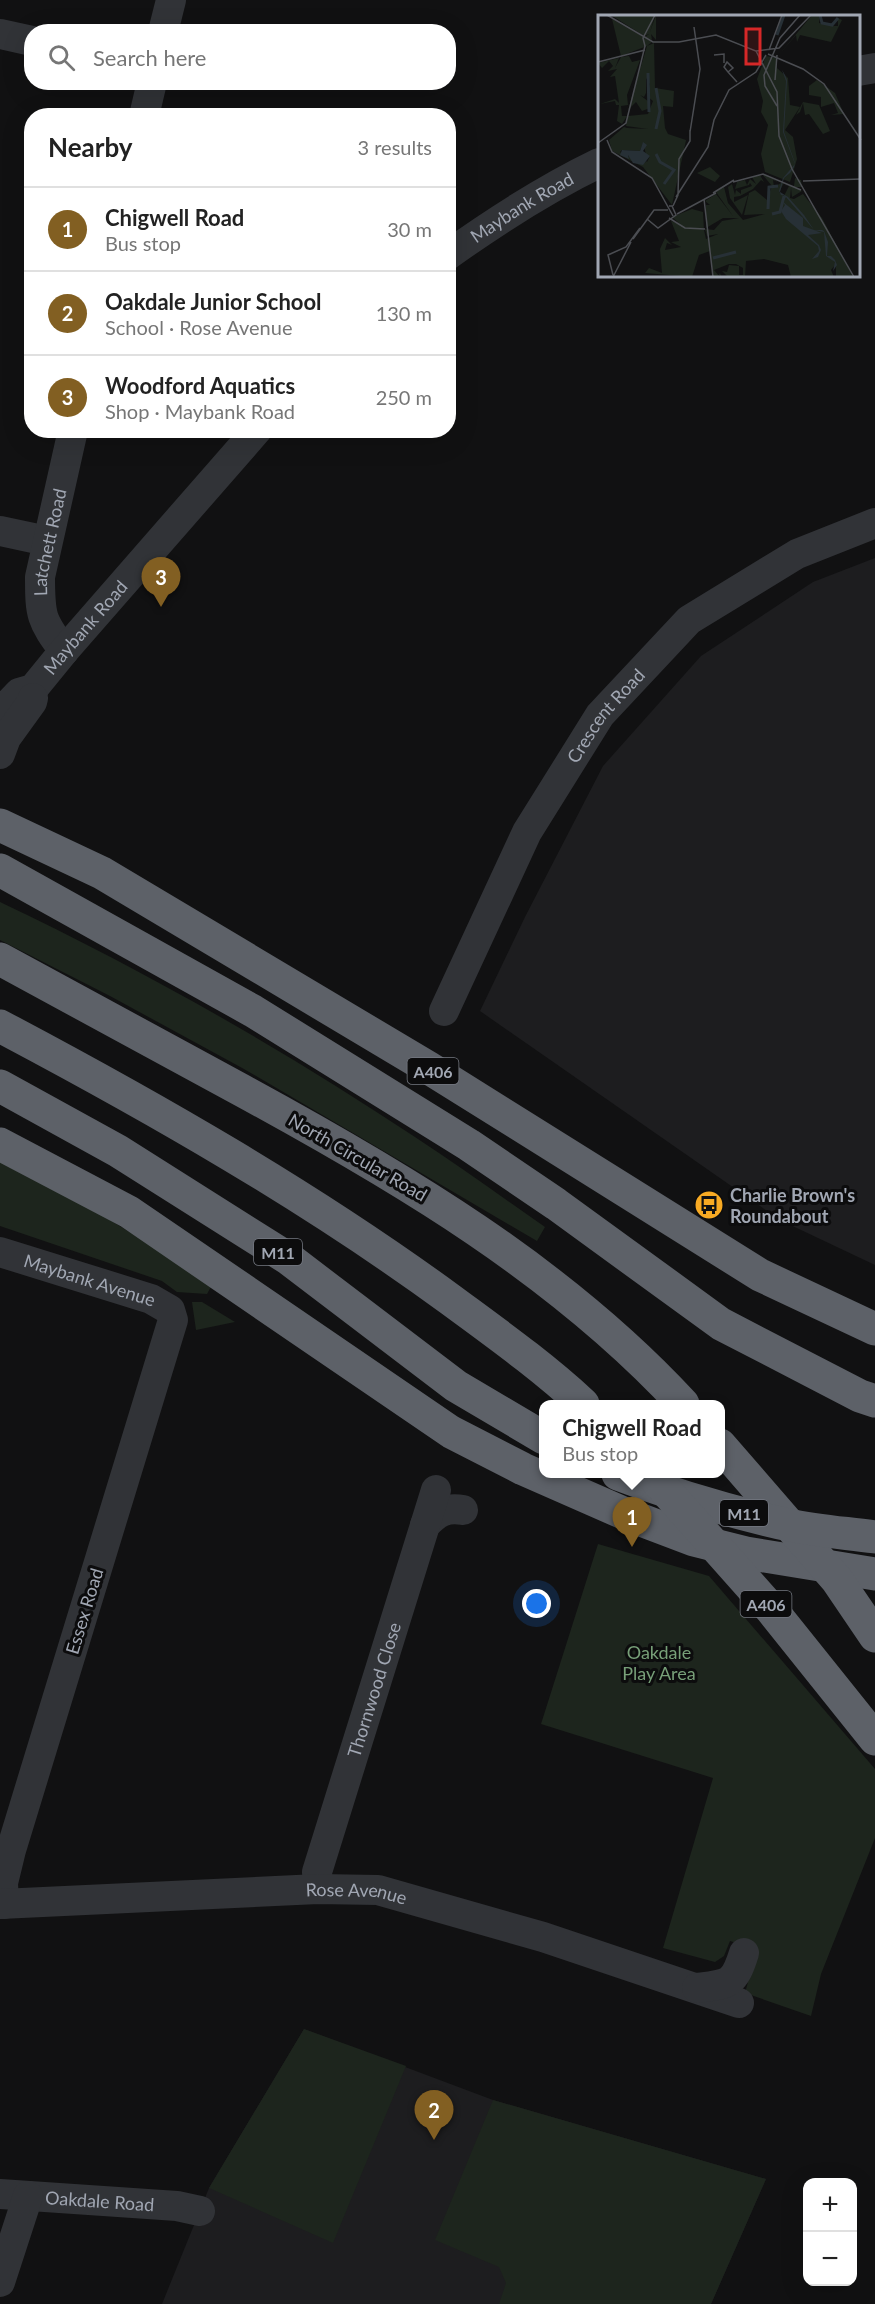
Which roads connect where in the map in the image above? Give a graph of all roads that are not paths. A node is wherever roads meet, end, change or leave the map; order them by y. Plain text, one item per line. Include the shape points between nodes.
1 (171, 0) edge
2 (165, 24) edge
3 (0, 34) edge
4 (24, 39) edge
5 (875, 68) edge
6 (860, 71) edge
7 (150, 90) edge
8 (146, 108) edge
9 (598, 164) edge
10 (456, 249) edge
11 (71, 438) edge
12 (250, 438) edge
13 (875, 523) edge
14 (0, 531) edge
15 (47, 541) junction
16 (64, 651) junction
17 (33, 689) junction
18 (0, 713) edge
19 (0, 754) edge
20 (1, 819) edge
21 (0, 870) edge
22 (0, 884) edge
23 (45, 894) junction
24 (0, 959) edge
25 (444, 1011) dead end
26 (0, 1026) edge
27 (0, 1086) edge
28 (0, 1144) edge
29 (0, 1252) edge
30 (173, 1320) joint
31 (875, 1329) edge
32 (579, 1400) edge
33 (679, 1400) edge
34 (875, 1401) edge
35 (539, 1436) edge
36 (725, 1451) edge
37 (539, 1475) edge
38 (546, 1478) edge
39 (632, 1478) edge
40 (655, 1478) edge
41 (436, 1490) dead end
42 (463, 1510) dead end
43 (425, 1525) junction
44 (875, 1537) edge
45 (875, 1574) edge
46 (875, 1636) edge
47 (875, 1738) edge
48 (318, 1889) junction
49 (2, 1904) edge
50 (744, 1953) dead end
51 (697, 1988) junction
52 (738, 2002) dead end
53 (14, 2195) edge
54 (200, 2211) dead end
55 (0, 2282) edge

1 - 2 street
3 - 4 street
5 - 6 street
7 - 8 street
9 - 10 street, Maybank Road via 503,216
11 - 15 street, Latchett Road
12 - 16 street, Maybank Road
13 - 25 street, Crescent Road via 797,554 689,620 600,716 527,832
14 - 15 street
15 - 16 street, Latchett Road via 40,602 44,624
16 - 17 street, Maybank Road
17 - 18 street, Maybank Road via 19,693
17 - 19 street, Maybank Road via 32,702 6,738
20 - 31 highway, A406 via 102,873 429,1068 760,1275
21 - 23 highway
22 - 23 highway
23 - 34 highway via 253,1011 469,1145 721,1324
24 - 33 highway, North Circular Road via 419,1191 511,1254 605,1329
26 - 32 highway via 142,1103 304,1200 389,1255 549,1372
27 - 35 highway, M11 via 118,1151 289,1259 456,1386
28 - 37 highway via 129,1212 451,1432
29 - 30 street, Maybank Avenue via 151,1299 170,1310
30 - 49 street, Essex Road via 11,1850
36 - 46 highway, bridge via 837,1580
38 - 45 highway via 694,1540 746,1553
39 - 44 highway, M11, bridge via 767,1520
40 - 47 highway, A406, bridge via 771,1609
41 - 43 street, Thornwood Close
42 - 43 street via 438,1512
43 - 48 street, Thornwood Close via 317,1872
48 - 49 street, Rose Avenue
48 - 51 street, Rose Avenue via 378,1890 543,1937
50 - 51 street, Rose Avenue via 738,1973 725,1985
51 - 52 street, Rose Avenue
53 - 54 street, Oakdale Road via 177,2206
53 - 55 street

